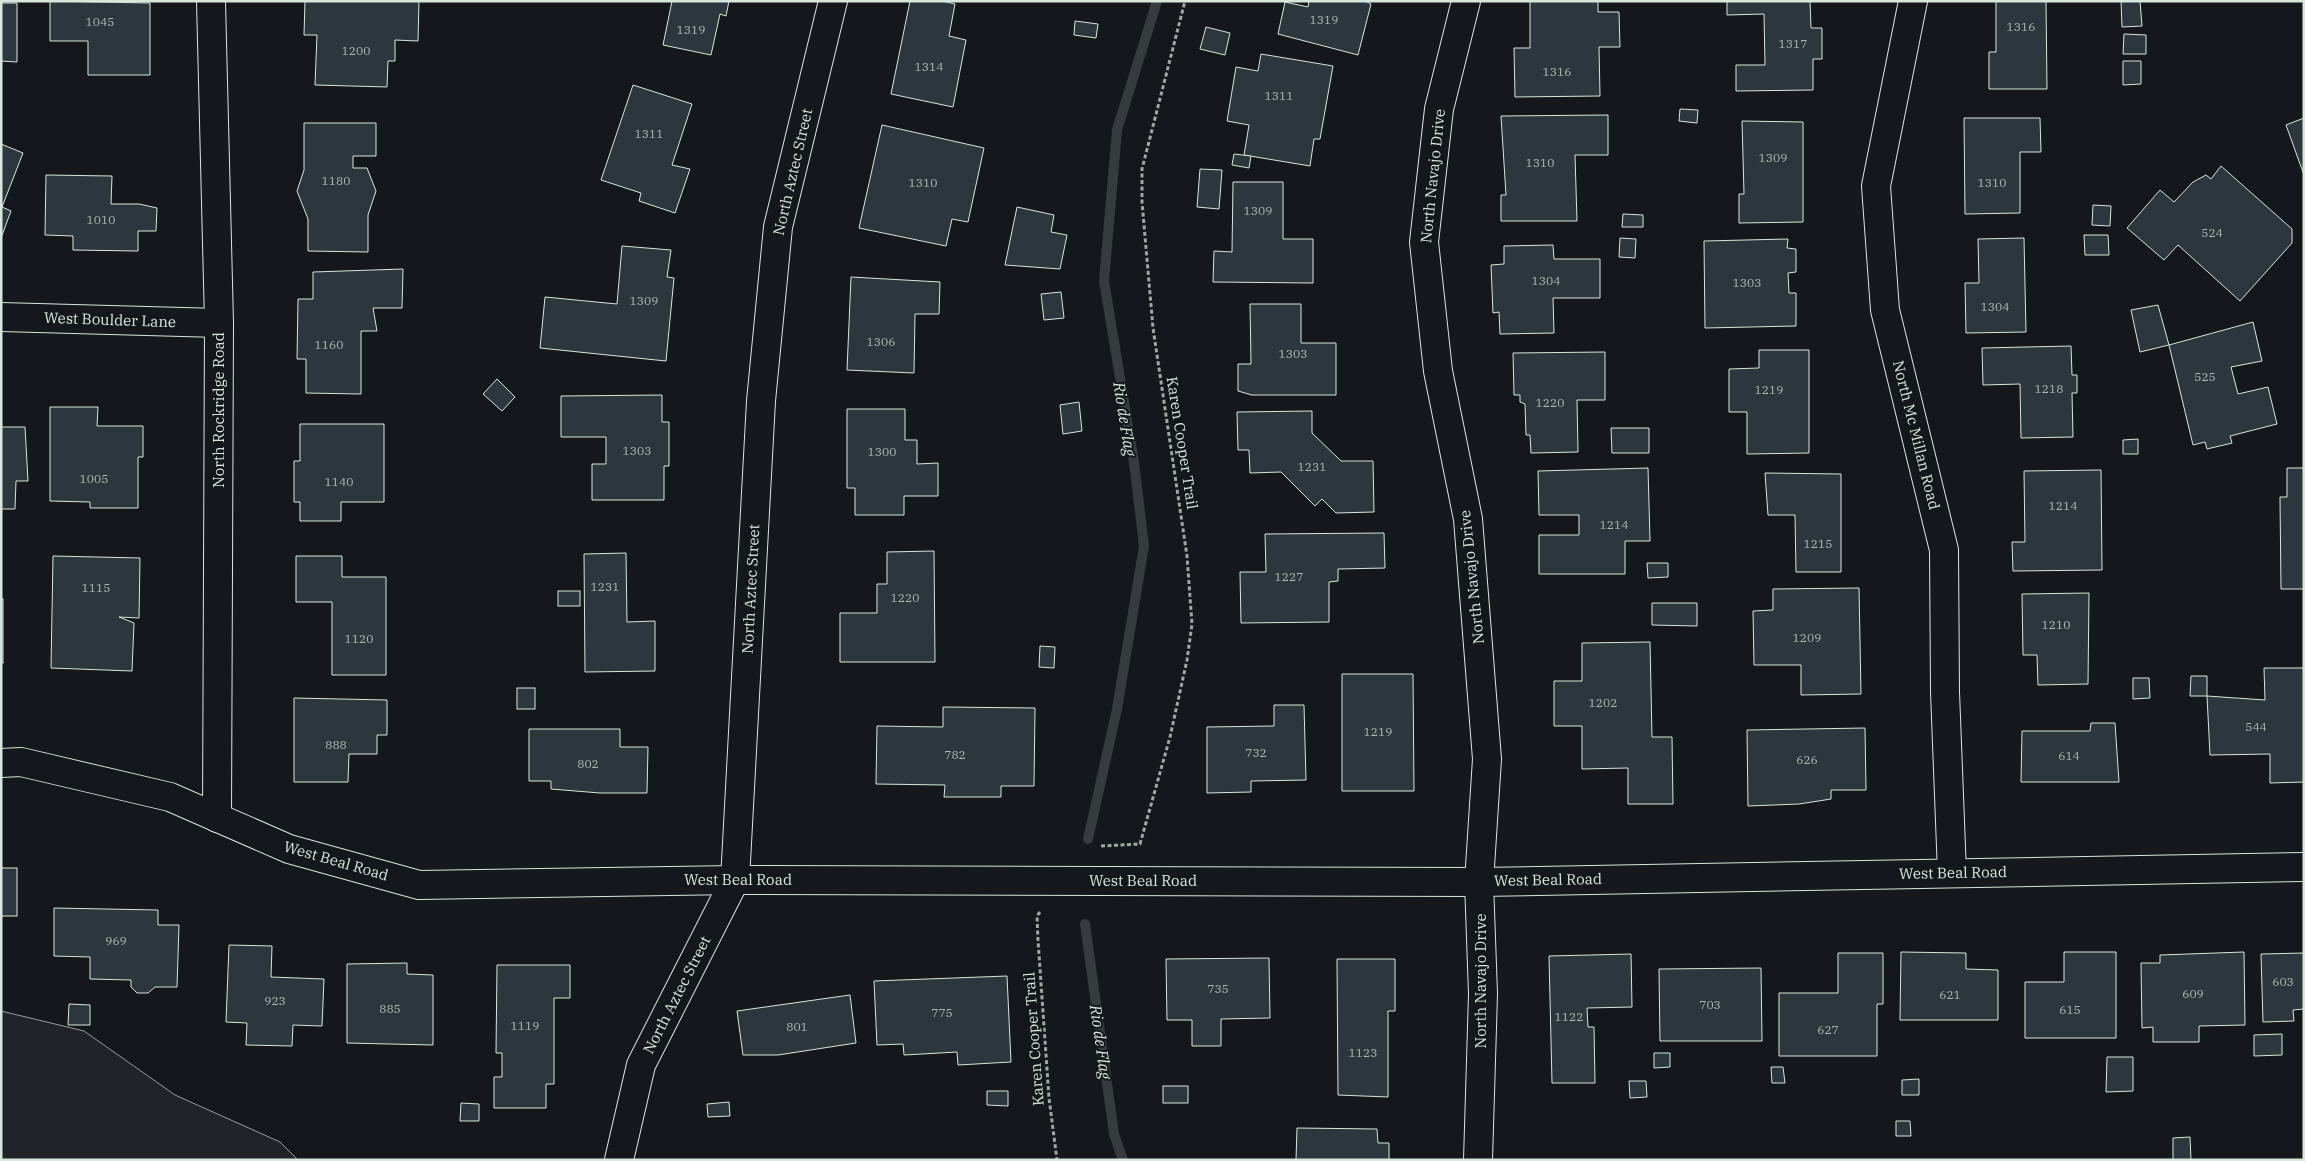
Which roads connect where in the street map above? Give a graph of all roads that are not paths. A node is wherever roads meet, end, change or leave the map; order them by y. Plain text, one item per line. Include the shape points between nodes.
1 (211, 1) edge
2 (833, 1) edge
3 (1466, 1) edge
4 (1913, 1) edge
5 (1, 317) edge
6 (219, 323) junction
7 (1, 762) edge
8 (217, 818) junction
9 (2304, 867) edge
10 (1952, 873) junction
11 (735, 880) junction
12 (1479, 882) junction
13 (618, 1160) edge
14 (1478, 1160) edge

1 - 6 street, North Rockridge Road
2 - 11 street, North Aztec Street via 778,226 760,401
3 - 12 street, North Navajo Drive via 1439,109 1424,242 1438,371 1468,519 1477,610 1487,759
4 - 10 street, North Mc Millan Road via 1876,186 1885,310 1944,550 1945,692
5 - 6 street, West Boulder Lane
6 - 8 street, North Rockridge Road
7 - 8 street, West Beal Road via 21,762 170,797
8 - 11 street, West Beal Road via 289,849 419,884
9 - 10 street, West Beal Road
10 - 12 street, West Beal Road
11 - 12 street, West Beal Road
11 - 13 street, North Aztec Street via 641,1064
12 - 14 street, North Navajo Drive via 1483,994

